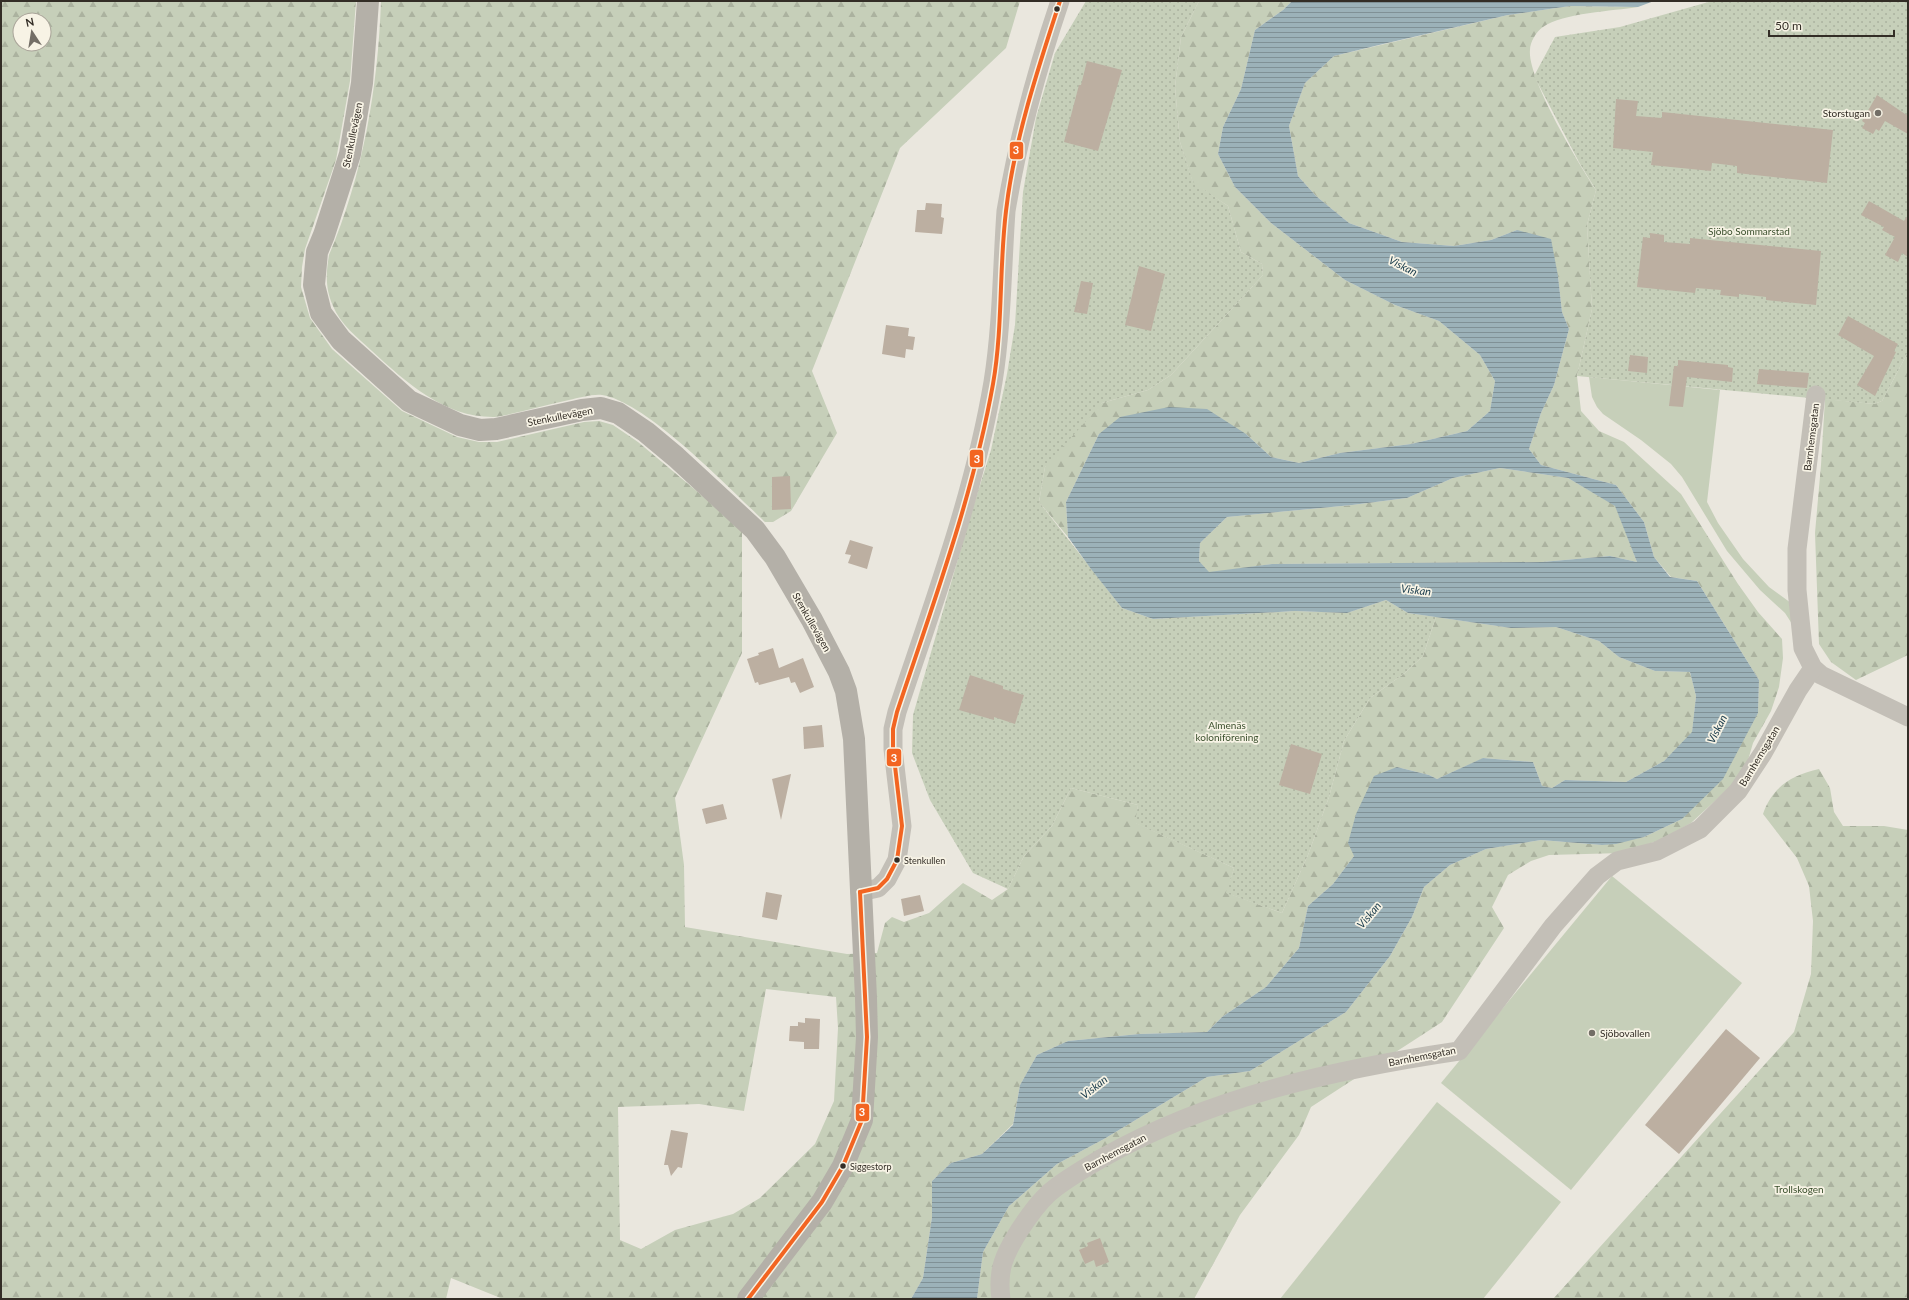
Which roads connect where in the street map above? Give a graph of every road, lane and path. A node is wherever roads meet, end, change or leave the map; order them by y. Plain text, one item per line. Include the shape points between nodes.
1 (368, 1) edge
2 (1060, 1) edge
3 (1816, 395) dead end
4 (1813, 668) junction
5 (1908, 718) edge
6 (860, 892) junction
7 (748, 1299) edge
8 (1001, 1299) edge

1 - 6 street, Stenkullevägen via 362,83 350,154 317,252 314,285 322,313 341,340 409,401 460,425 480,430 496,429 582,410 600,408 618,413 676,457 755,530 775,557 812,620 846,691 854,739
2 - 6 street via 1028,106 1010,187 1006,210 997,353 985,423 948,556 893,729 902,826 897,860 887,879 878,888
3 - 4 street, Barnhemsgatan via 1797,549 1797,590 1803,648
4 - 5 street, Barnhemsgatan via 1821,675
4 - 8 street, Barnhemsgatan via 1738,791 1700,829 1657,851 1617,861 1597,876 1553,926 1459,1051 1340,1072 1259,1093 1181,1119 1129,1143 1049,1193 1030,1214 1002,1263 999,1284
6 - 7 street, Stenkullevägen via 867,1037 862,1120 843,1166 822,1202

